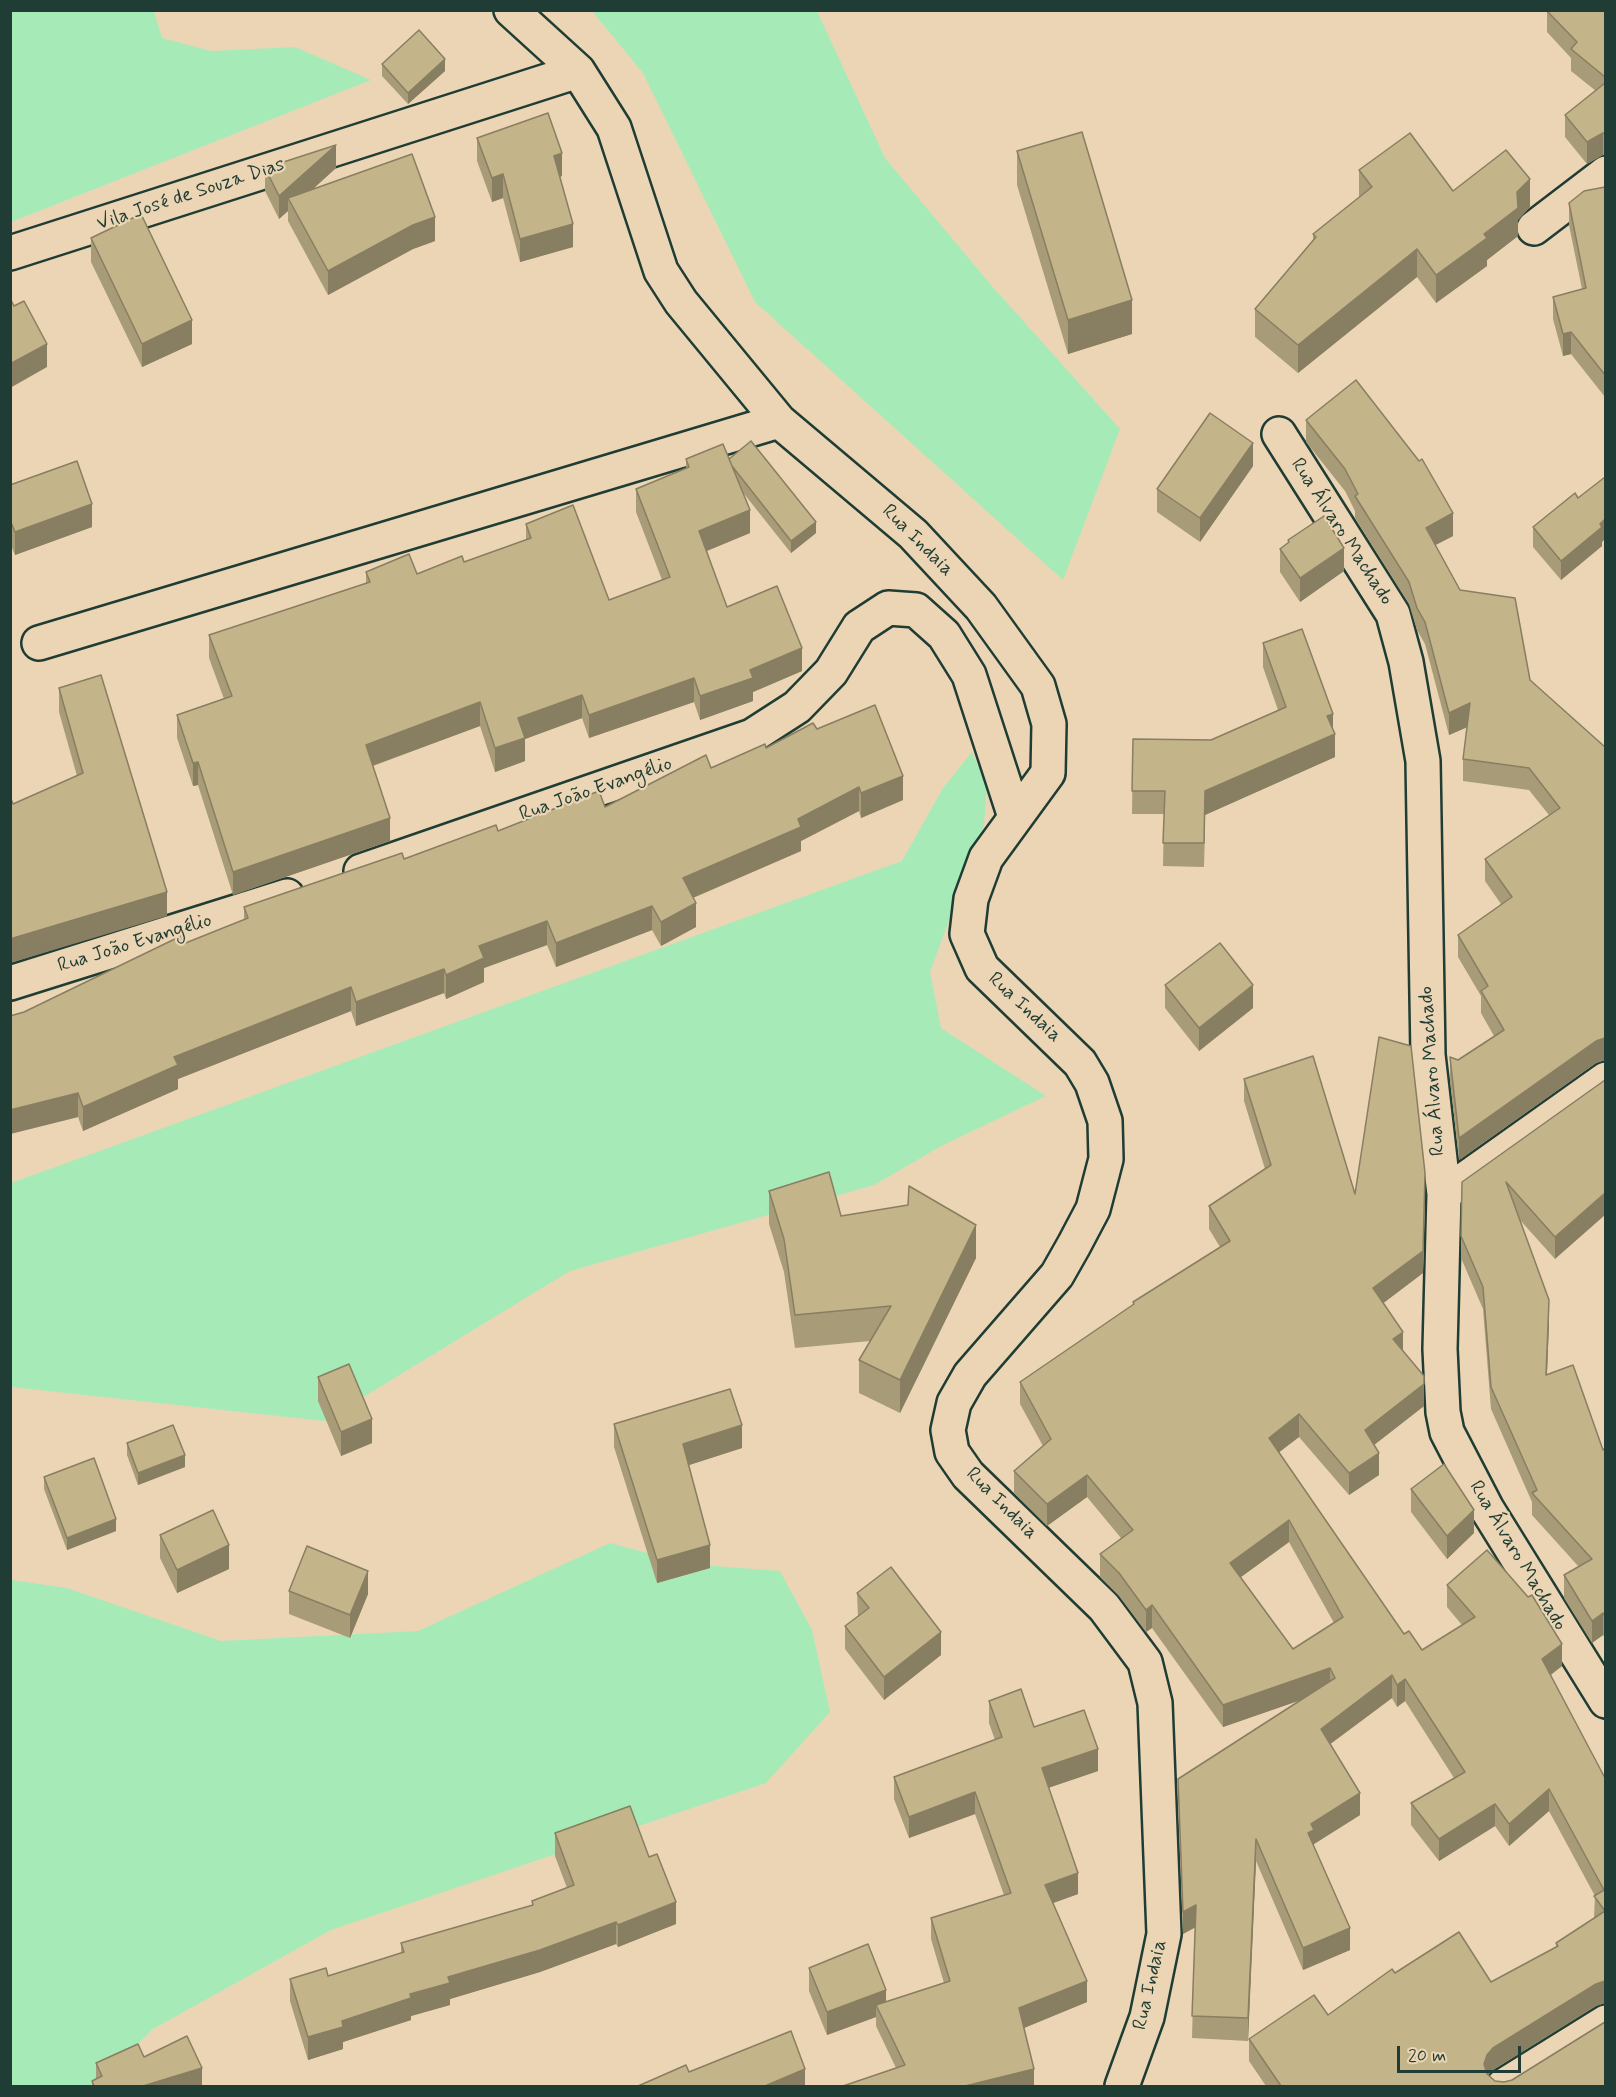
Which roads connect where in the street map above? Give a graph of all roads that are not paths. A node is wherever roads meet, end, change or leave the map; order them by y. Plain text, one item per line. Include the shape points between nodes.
1 (511, 10) edge
2 (578, 71) junction
3 (1605, 173) edge
4 (1534, 228) dead end
5 (10, 253) edge
6 (779, 421) junction
7 (1279, 434) dead end
8 (39, 643) dead end
9 (1015, 817) junction
10 (10, 983) edge
11 (1605, 1079) edge
12 (1444, 1194) junction
13 (1605, 1701) edge
14 (1605, 2022) edge
15 (1122, 2086) edge
16 (1503, 2086) edge

1 - 2 street, Rua Indaia
2 - 5 street, Vila José de Souza Dias
2 - 6 street, Rua Indaia via 614,128 661,271 681,302
3 - 4 street
6 - 8 street
6 - 9 street, Rua Indaia via 913,534 981,607 1038,686 1049,724 1048,772
7 - 12 street, Rua Álvaro Machado via 1394,614 1406,662 1423,761 1428,1055
9 - 10 street, Rua João Evangélio via 969,675 944,635 916,610 888,608 859,627 831,672 797,707 752,736 236,914
9 - 15 street, Rua Indaia via 986,858 971,899 967,934 982,969 1080,1063 1092,1083 1105,1121 1106,1159 1093,1209 1057,1275 970,1375 954,1403 948,1430 952,1452 968,1475 1104,1607 1145,1662 1155,1703 1164,1934 1147,2017
11 - 12 street
12 - 13 street, Rua Álvaro Machado via 1440,1348 1447,1432 1487,1509
14 - 16 street

